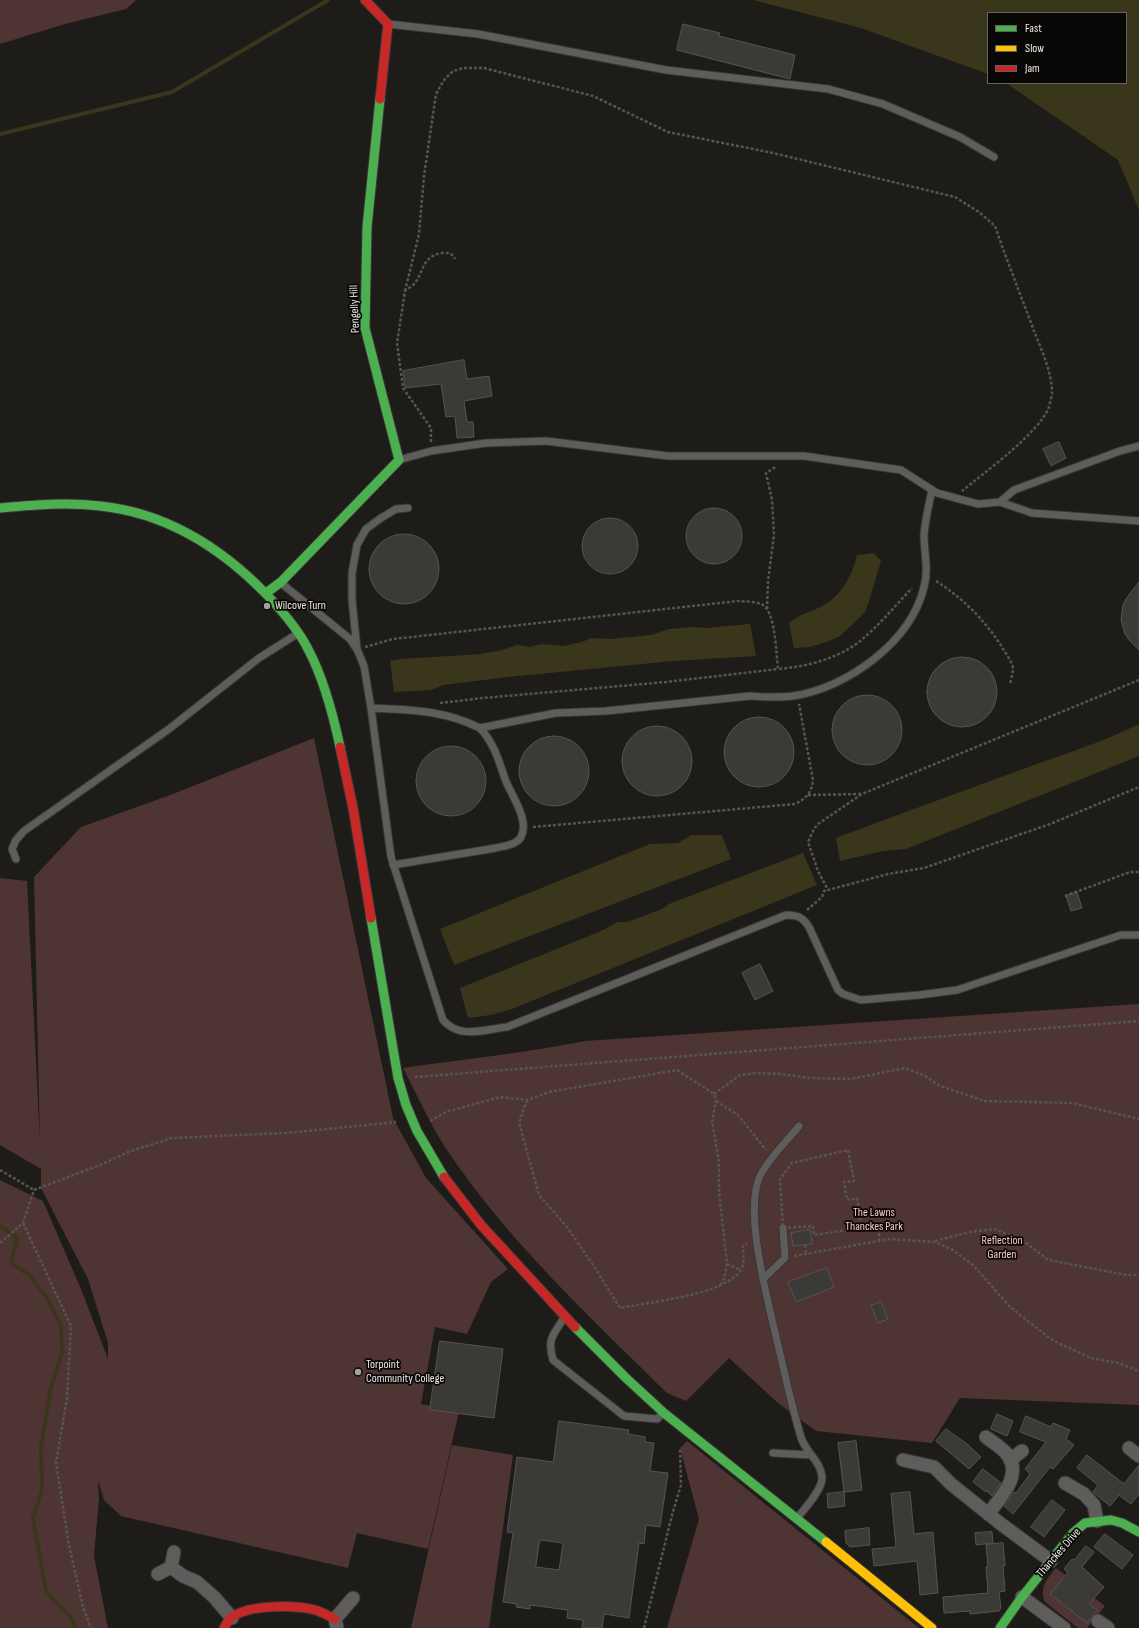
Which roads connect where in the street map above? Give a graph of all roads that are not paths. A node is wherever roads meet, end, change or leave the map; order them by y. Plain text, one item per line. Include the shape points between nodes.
1 (365, 0) edge
2 (388, 24) junction
3 (994, 157) dead end
4 (1139, 446) edge
5 (399, 460) junction
6 (932, 490) junction
7 (1000, 502) junction
8 (0, 508) edge
9 (408, 508) dead end
10 (1139, 521) edge
11 (281, 582) junction
12 (266, 593) junction
13 (299, 633) junction
14 (357, 649) junction
15 (371, 708) junction
16 (480, 728) junction
17 (16, 859) dead end
18 (393, 865) junction
19 (1139, 935) edge
20 (799, 1126) dead end
21 (783, 1228) road end
22 (763, 1279) junction
23 (565, 1317) junction
24 (664, 1412) junction
25 (986, 1437) dead end
26 (1022, 1451) dead end
27 (773, 1453) dead end
28 (811, 1455) junction
29 (903, 1460) dead end
30 (1010, 1460) junction
31 (1065, 1483) dead end
32 (988, 1514) junction
33 (796, 1519) junction
34 (1097, 1521) junction
35 (1139, 1531) edge
36 (174, 1552) dead end
37 (1051, 1561) junction
38 (171, 1567) junction
39 (158, 1574) dead end
40 (1022, 1597) junction
41 (353, 1598) dead end
42 (228, 1623) edge
43 (336, 1624) edge
44 (932, 1628) edge
45 (1000, 1628) edge
46 (1064, 1628) edge

1 - 2 main road
2 - 3 lane via 478,34 666,70 828,89 883,104 960,137
2 - 5 main road, Pengelly Hill via 367,227 365,328
4 - 7 lane via 1014,490
5 - 6 lane via 431,451 486,443 546,441 668,456 804,456 901,470
5 - 11 main road
6 - 7 lane via 978,504
6 - 16 lane via 924,535 926,574 914,615 881,654 830,686 797,695 772,698 750,696 606,711 556,713
7 - 10 lane via 1032,514
8 - 12 main road via 75,504 140,514 174,525 201,540 229,559
9 - 14 lane via 396,509 366,529 357,546 352,573 352,600
11 - 12 main road
11 - 14 lane via 350,640
12 - 13 main road
13 - 17 lane via 259,658 169,729 24,831 12,849
13 - 23 main road via 316,666 334,722 348,784 402,1096 431,1156 460,1197 496,1242
14 - 15 lane via 364,666
15 - 16 lane via 448,715
15 - 18 lane
16 - 18 lane via 492,744 520,810 523,829 521,837 513,844 496,848
18 - 19 lane via 443,1020 448,1026 460,1031 474,1032 507,1027 786,915 796,915 804,919 838,990 861,1000 957,990 1121,936
20 - 22 lane via 760,1177 754,1199
21 - 22 lane via 785,1258
22 - 28 lane via 801,1440
23 - 24 main road
23 - 24 lane via 552,1336 549,1348 553,1360 624,1416 657,1419
24 - 33 main road
25 - 30 street via 1006,1453
26 - 30 street
27 - 28 lane
28 - 33 lane via 819,1466 823,1478 817,1493
29 - 32 street via 934,1467
30 - 32 street via 1013,1465 1011,1480
31 - 34 street via 1084,1494 1094,1505
32 - 37 street
33 - 44 main road
34 - 35 main road, Thanckes Drive via 1111,1520
34 - 37 main road, Thanckes Drive via 1085,1524 1073,1533
36 - 38 street
37 - 40 main road, Thanckes Drive
38 - 39 street
38 - 42 street via 197,1582 214,1597
40 - 45 main road, Thanckes Drive
40 - 46 street
41 - 43 street
42 - 43 main road via 248,1612 268,1607 290,1607 314,1610

